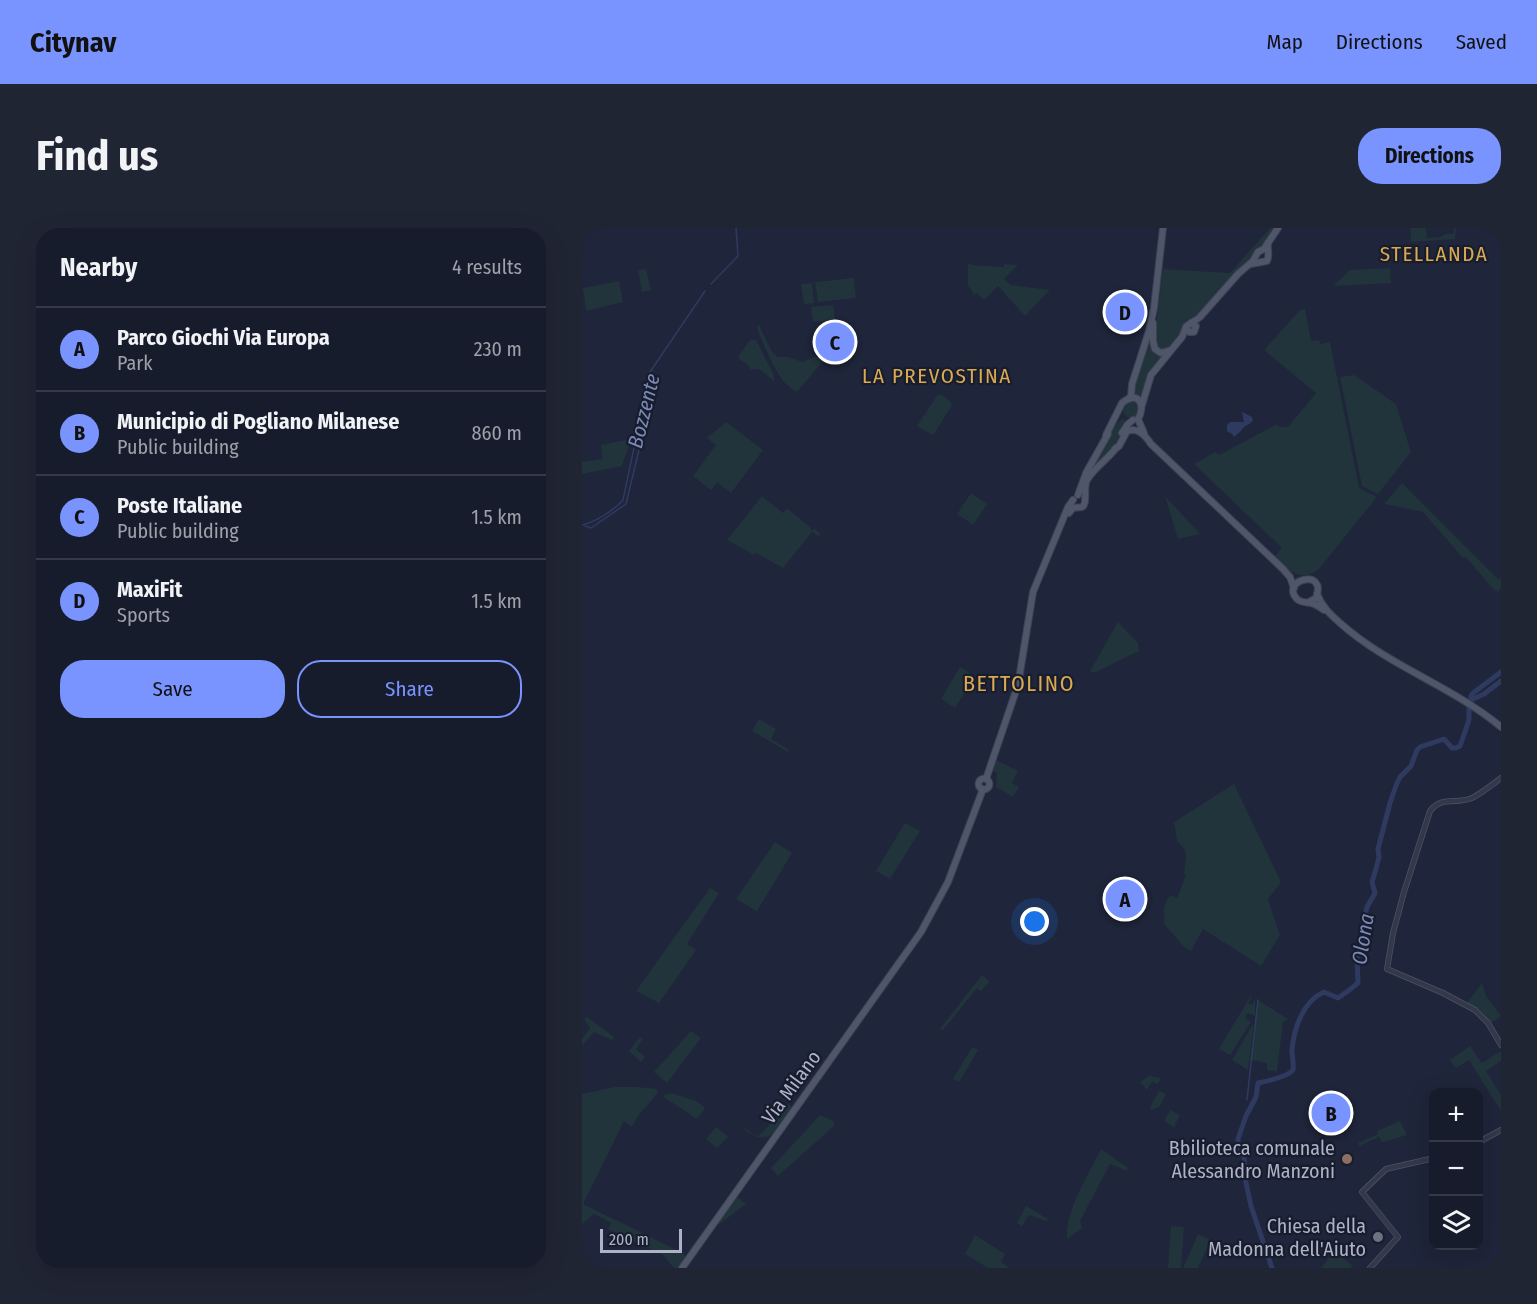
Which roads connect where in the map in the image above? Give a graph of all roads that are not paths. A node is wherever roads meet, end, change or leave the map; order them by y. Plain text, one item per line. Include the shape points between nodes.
1 (1163, 228) edge
2 (1278, 228) edge
3 (1268, 243) junction
4 (1268, 255) junction
5 (1259, 257) junction
6 (1154, 308) junction
7 (1171, 350) junction
8 (1136, 400) junction
9 (1122, 413) junction
10 (1135, 419) junction
11 (1147, 439) junction
12 (1115, 449) junction
13 (1075, 497) junction
14 (1085, 498) junction
15 (1077, 507) junction
16 (1059, 529) junction
17 (1282, 568) junction
18 (1304, 579) junction
19 (1294, 588) junction
20 (1317, 594) junction
21 (1309, 602) junction
22 (1328, 612) junction
23 (1501, 727) edge
24 (1501, 778) edge
25 (1501, 1045) edge
26 (1501, 1130) edge
27 (1483, 1139) edge
28 (1429, 1159) edge
29 (682, 1268) edge
30 (1370, 1268) edge

1 - 6 main road
2 - 3 main road
3 - 4 main road
3 - 5 main road
4 - 5 main road via 1266,252
4 - 5 main road via 1263,263
5 - 7 main road
6 - 7 main road via 1154,347 1161,353
6 - 8 main road via 1132,384
7 - 8 main road via 1152,372 1145,394
8 - 9 main road via 1123,402
8 - 10 main road via 1142,412
9 - 10 main road
9 - 13 main road via 1106,435
10 - 11 main road
10 - 12 main road via 1124,430
11 - 12 main road via 1131,429
11 - 17 main road
12 - 14 main road via 1088,479
13 - 14 main road
13 - 15 main road
13 - 16 main road
14 - 15 main road via 1084,506
15 - 16 main road via 1070,510
16 - 29 main road, Via Milano via 1033,592 1018,685 986,779 980,782 983,789 952,872 927,923
17 - 18 main road
17 - 19 main road
18 - 19 main road
18 - 20 main road via 1316,584
19 - 21 main road via 1298,600
20 - 21 main road
20 - 22 main road
21 - 22 main road
22 - 23 main road via 1370,647
24 - 25 street via 1470,798 1443,801 1431,811 1404,892 1387,969 1475,1010
26 - 27 street
28 - 30 street via 1386,1169 1362,1192 1398,1236

